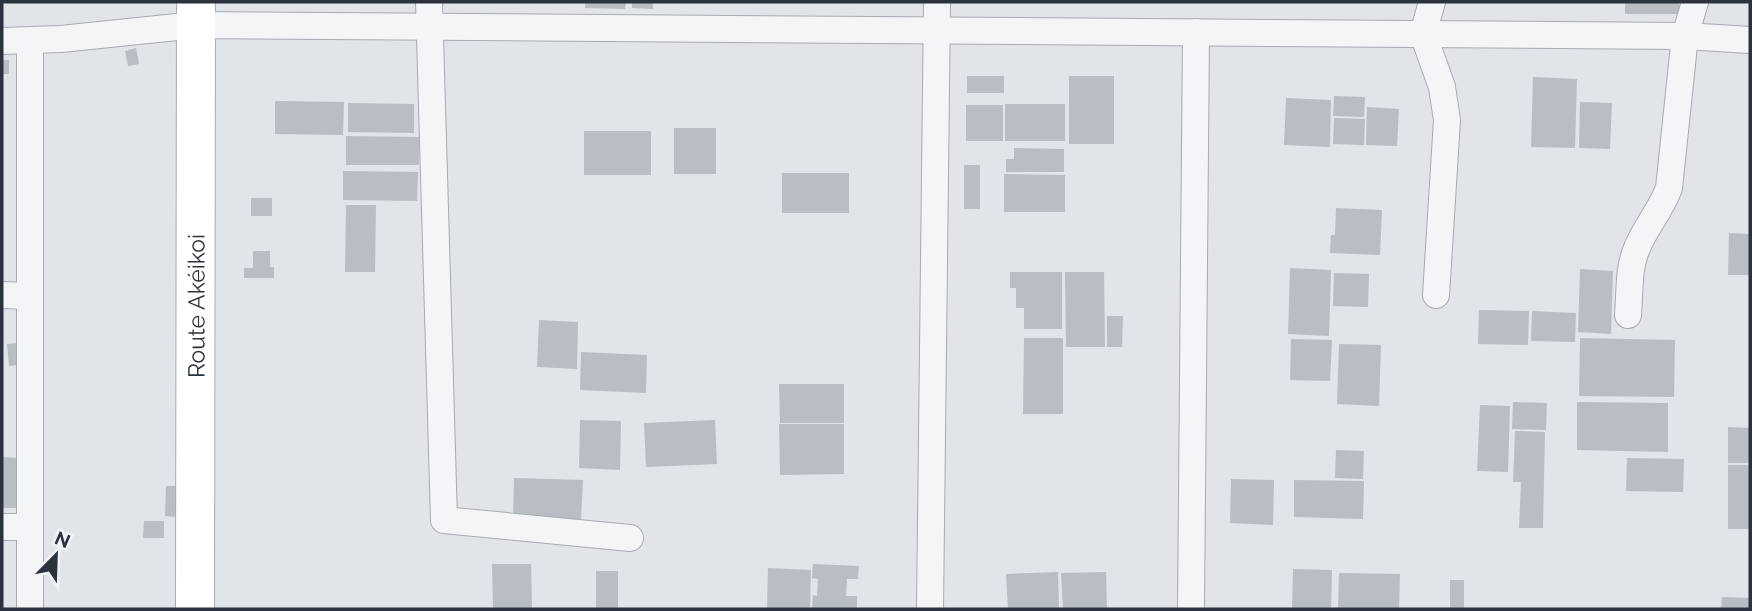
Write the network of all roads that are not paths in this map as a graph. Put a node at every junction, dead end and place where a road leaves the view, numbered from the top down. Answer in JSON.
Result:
{"nodes":[{"id":1,"x":937,"y":2,"type":"edge"},
{"id":2,"x":1432,"y":2,"type":"edge"},
{"id":3,"x":1695,"y":2,"type":"edge"},
{"id":4,"x":196,"y":13,"type":"edge"},
{"id":5,"x":429,"y":14,"type":"edge"},
{"id":6,"x":938,"y":31,"type":"junction"},
{"id":7,"x":1196,"y":32,"type":"junction"},
{"id":8,"x":1423,"y":34,"type":"junction"},
{"id":9,"x":1685,"y":36,"type":"junction"},
{"id":10,"x":1750,"y":40,"type":"edge"},
{"id":11,"x":2,"y":41,"type":"edge"},
{"id":12,"x":30,"y":41,"type":"junction"},
{"id":13,"x":2,"y":295,"type":"edge"},
{"id":14,"x":1436,"y":295,"type":"dead end"},
{"id":15,"x":30,"y":296,"type":"junction"},
{"id":16,"x":1629,"y":315,"type":"dead end"},
{"id":17,"x":2,"y":527,"type":"edge"},
{"id":18,"x":30,"y":527,"type":"junction"},
{"id":19,"x":630,"y":538,"type":"dead end"},
{"id":20,"x":30,"y":609,"type":"edge"},
{"id":21,"x":195,"y":609,"type":"edge"},
{"id":22,"x":930,"y":609,"type":"edge"},
{"id":23,"x":1192,"y":609,"type":"edge"}],
"edges":[{"from":1,"to":6,"type":"street"},
{"from":2,"to":8,"type":"street"},
{"from":3,"to":9,"type":"street"},
{"from":4,"to":5,"type":"street"},
{"from":4,"to":12,"type":"street"},
{"from":4,"to":21,"type":"street","name":"Route Akéikoi"},
{"from":5,"to":6,"type":"street"},
{"from":5,"to":19,"type":"street"},
{"from":6,"to":7,"type":"street"},
{"from":6,"to":22,"type":"street"},
{"from":7,"to":8,"type":"street"},
{"from":7,"to":23,"type":"street"},
{"from":8,"to":9,"type":"street"},
{"from":8,"to":14,"type":"street"},
{"from":9,"to":10,"type":"street"},
{"from":9,"to":16,"type":"street"},
{"from":11,"to":12,"type":"street"},
{"from":12,"to":15,"type":"street"},
{"from":13,"to":15,"type":"street"},
{"from":15,"to":18,"type":"street"},
{"from":17,"to":18,"type":"street"},
{"from":18,"to":20,"type":"street"}]}
